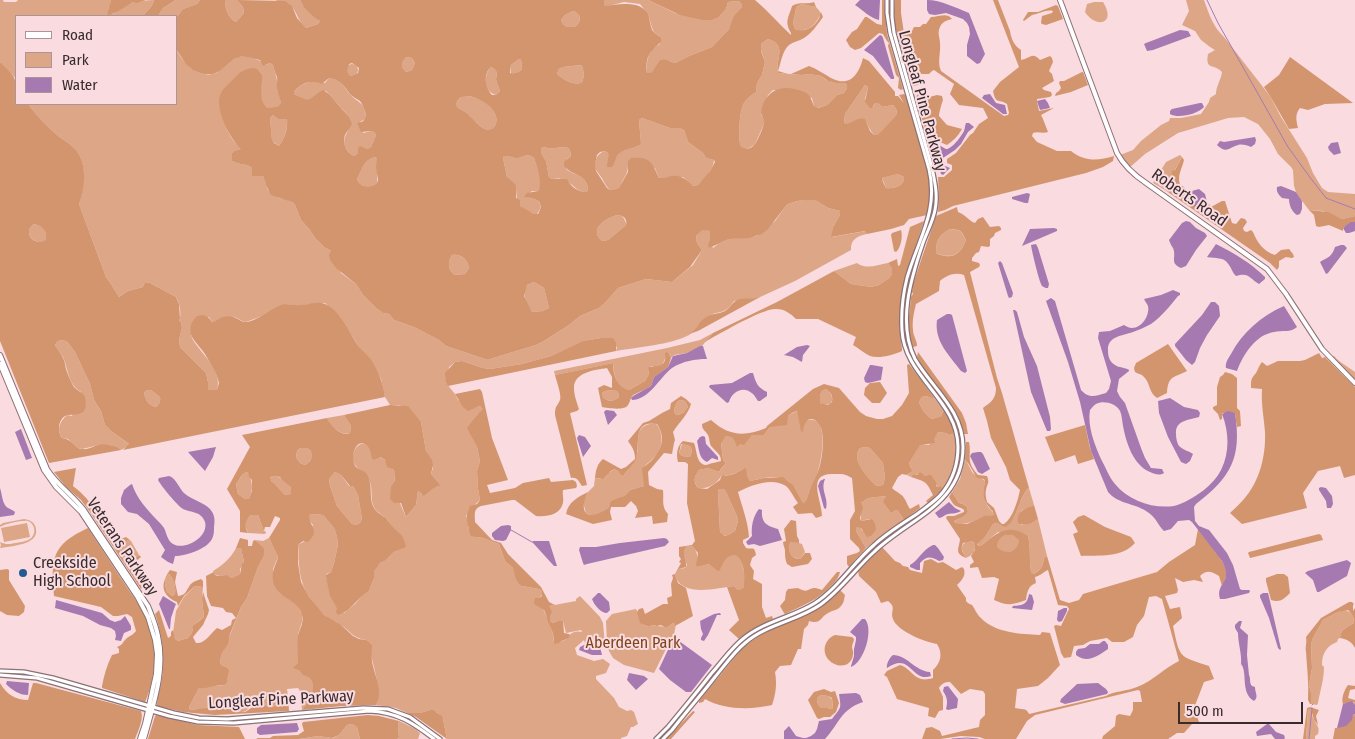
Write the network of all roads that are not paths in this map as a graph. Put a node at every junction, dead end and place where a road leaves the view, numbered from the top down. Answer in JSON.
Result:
{"nodes":[{"id":1,"x":887,"y":0,"type":"edge"},
{"id":2,"x":892,"y":0,"type":"edge"},
{"id":3,"x":1060,"y":0,"type":"edge"},
{"id":4,"x":930,"y":169,"type":"junction"},
{"id":5,"x":0,"y":355,"type":"edge"},
{"id":6,"x":0,"y":364,"type":"edge"},
{"id":7,"x":1355,"y":383,"type":"edge"},
{"id":8,"x":0,"y":671,"type":"edge"},
{"id":9,"x":0,"y":675,"type":"edge"},
{"id":10,"x":150,"y":708,"type":"junction"},
{"id":11,"x":140,"y":739,"type":"edge"},
{"id":12,"x":144,"y":739,"type":"edge"},
{"id":13,"x":434,"y":739,"type":"edge"},
{"id":14,"x":440,"y":739,"type":"edge"},
{"id":15,"x":656,"y":739,"type":"edge"},
{"id":16,"x":663,"y":739,"type":"edge"}],
"edges":[{"from":1,"to":4,"type":"main road","name":"Longleaf Pine Parkway"},
{"from":2,"to":4,"type":"main road","name":"Longleaf Pine Parkway"},
{"from":3,"to":7,"type":"main road","name":"Roberts Road"},
{"from":4,"to":15,"type":"main road","name":"Longleaf Pine Parkway"},
{"from":4,"to":16,"type":"main road","name":"Longleaf Pine Parkway"},
{"from":5,"to":10,"type":"main road","name":"Veterans Parkway"},
{"from":6,"to":10,"type":"main road","name":"Veterans Parkway"},
{"from":8,"to":10,"type":"main road","name":"Longleaf Pine Parkway"},
{"from":9,"to":10,"type":"main road","name":"Longleaf Pine Parkway"},
{"from":10,"to":11,"type":"main road","name":"Veterans Parkway"},
{"from":10,"to":12,"type":"main road","name":"Veterans Parkway"},
{"from":10,"to":13,"type":"main road","name":"Longleaf Pine Parkway"},
{"from":10,"to":14,"type":"main road","name":"Longleaf Pine Parkway"}]}
